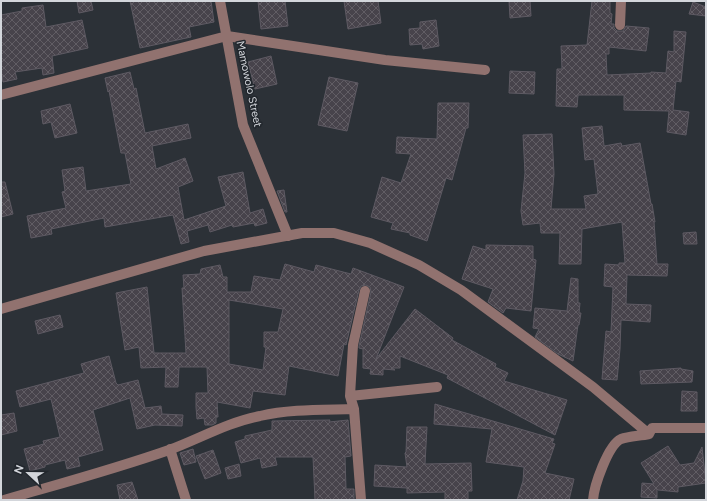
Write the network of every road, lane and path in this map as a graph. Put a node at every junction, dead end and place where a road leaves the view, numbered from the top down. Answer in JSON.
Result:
{"nodes":[{"id":1,"x":220,"y":1,"type":"edge"},
{"id":2,"x":621,"y":1,"type":"edge"},
{"id":3,"x":620,"y":25,"type":"dead end"},
{"id":4,"x":227,"y":36,"type":"junction"},
{"id":5,"x":485,"y":70,"type":"dead end"},
{"id":6,"x":1,"y":95,"type":"edge"},
{"id":7,"x":288,"y":236,"type":"junction"},
{"id":8,"x":365,"y":291,"type":"dead end"},
{"id":9,"x":1,"y":309,"type":"edge"},
{"id":10,"x":437,"y":388,"type":"dead end"},
{"id":11,"x":350,"y":396,"type":"junction"},
{"id":12,"x":354,"y":409,"type":"junction"},
{"id":13,"x":706,"y":428,"type":"edge"},
{"id":14,"x":649,"y":434,"type":"junction"},
{"id":15,"x":170,"y":449,"type":"junction"},
{"id":16,"x":4,"y":500,"type":"edge"},
{"id":17,"x":186,"y":500,"type":"edge"},
{"id":18,"x":361,"y":500,"type":"edge"},
{"id":19,"x":593,"y":500,"type":"edge"}],
"edges":[{"from":1,"to":4,"type":"street","name":"Mamowolo Street"},
{"from":2,"to":3,"type":"street"},
{"from":4,"to":5,"type":"street"},
{"from":4,"to":6,"type":"street"},
{"from":4,"to":7,"type":"street","name":"Mamowolo Street"},
{"from":7,"to":9,"type":"street"},
{"from":7,"to":14,"type":"street"},
{"from":8,"to":11,"type":"street"},
{"from":10,"to":11,"type":"street"},
{"from":11,"to":12,"type":"street"},
{"from":12,"to":15,"type":"street"},
{"from":12,"to":18,"type":"street"},
{"from":13,"to":14,"type":"street"},
{"from":14,"to":19,"type":"street"},
{"from":15,"to":16,"type":"street"},
{"from":15,"to":17,"type":"street"}]}
